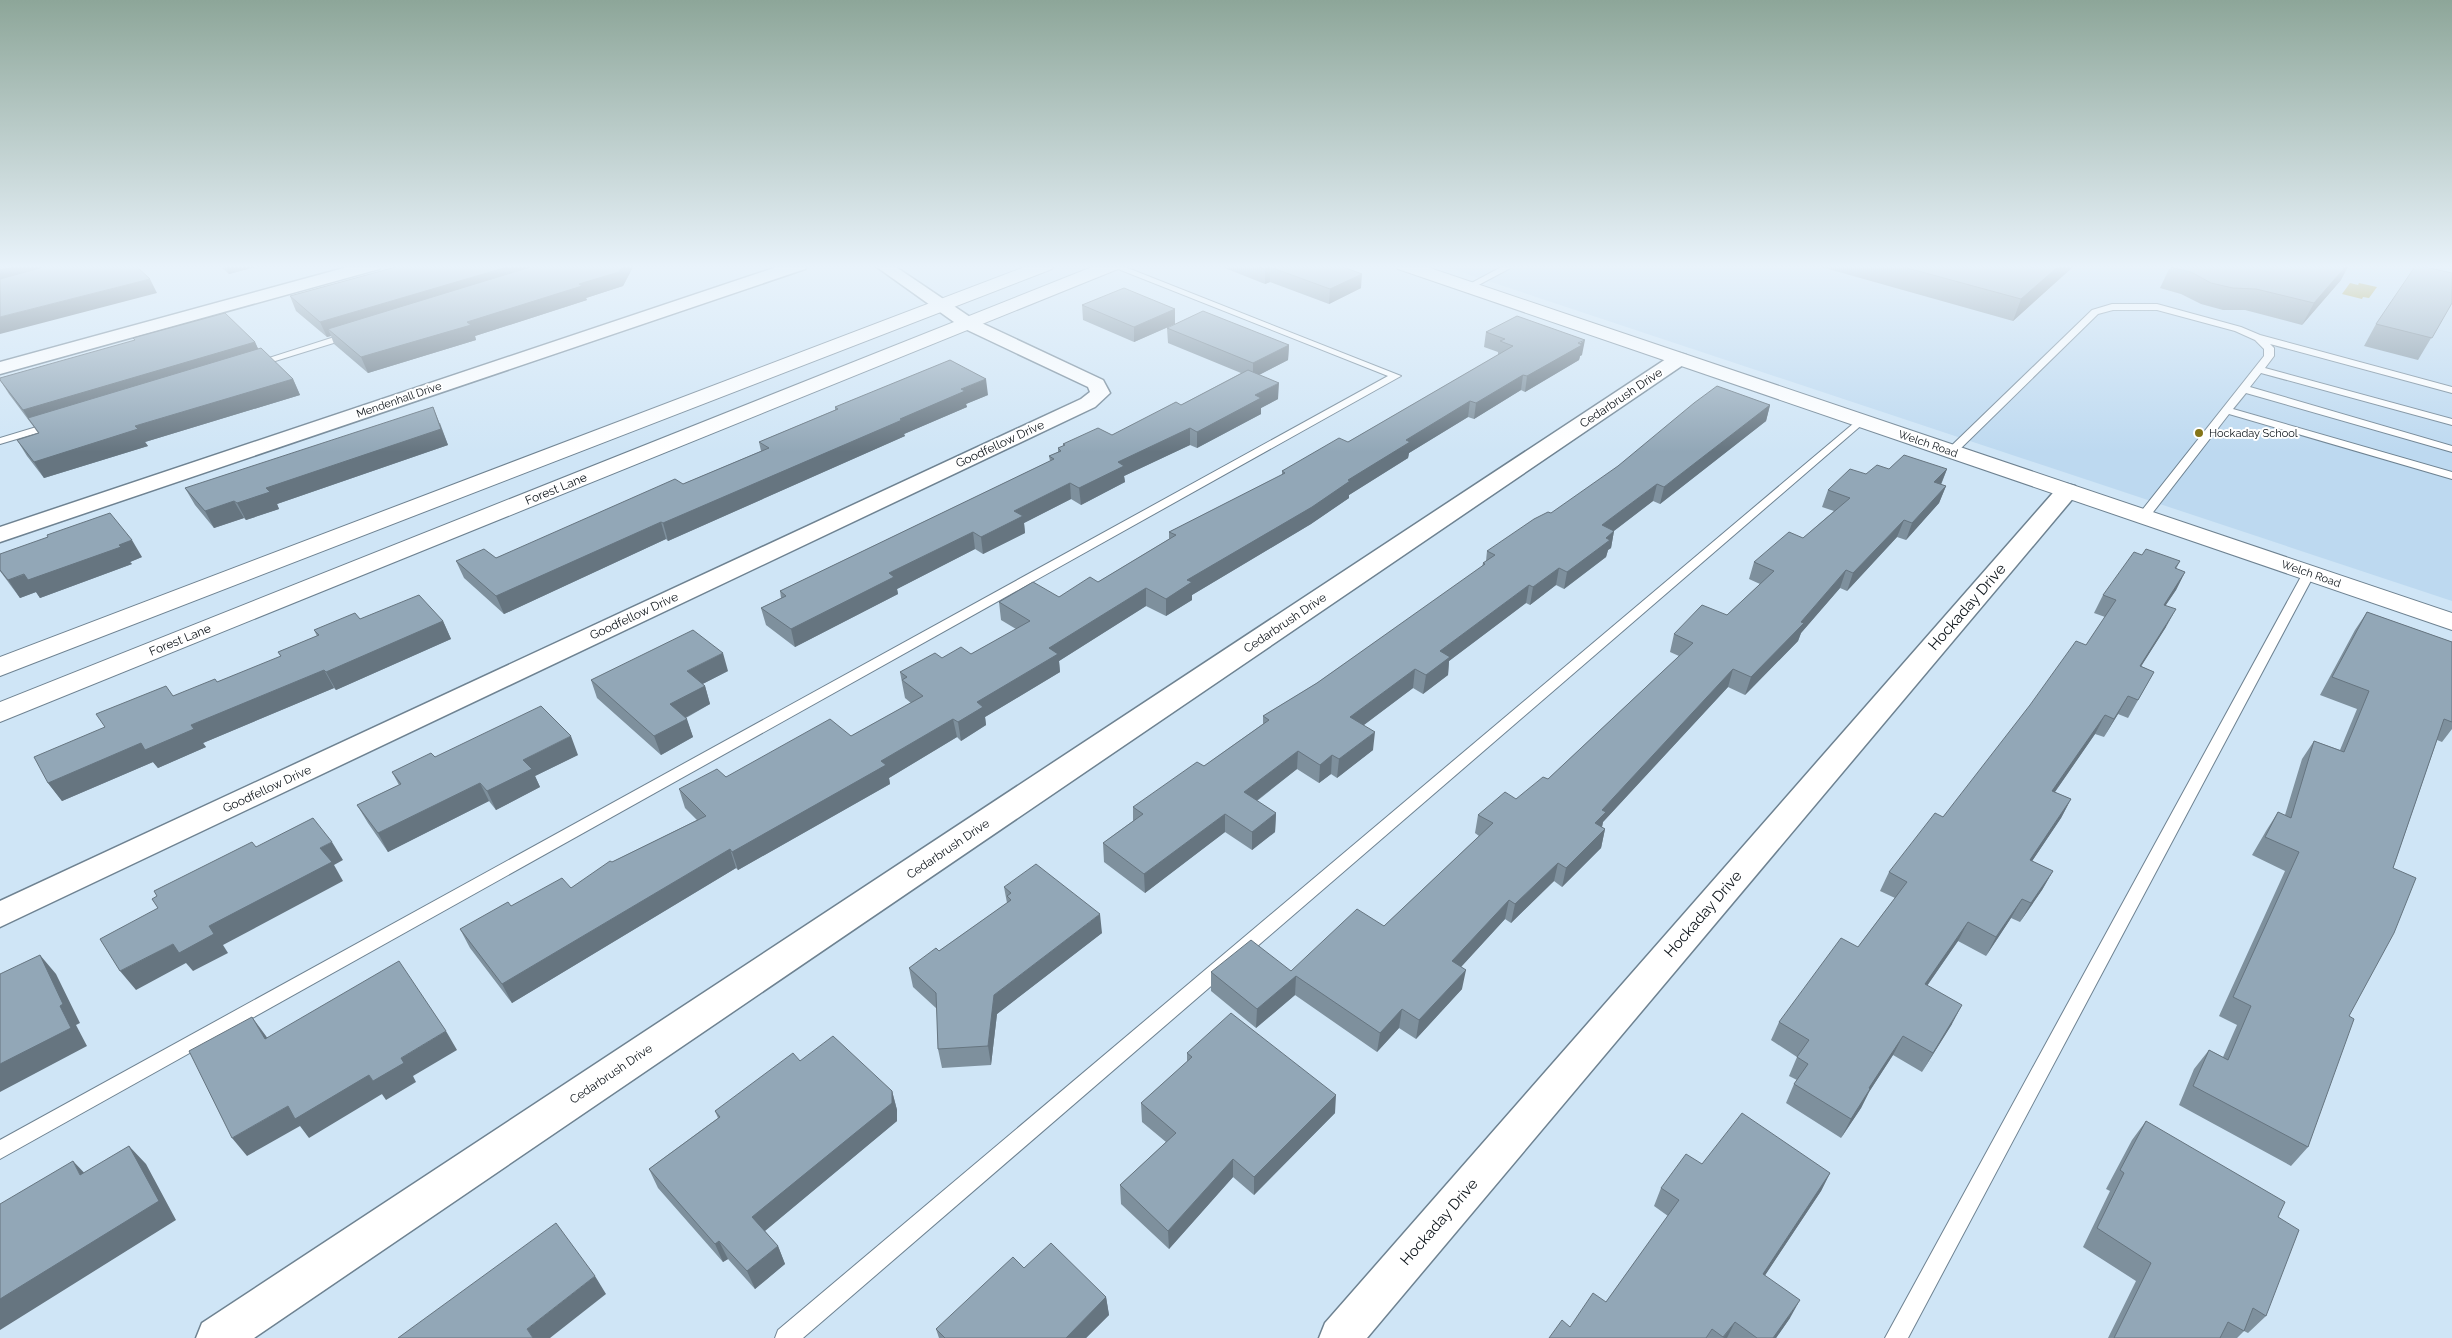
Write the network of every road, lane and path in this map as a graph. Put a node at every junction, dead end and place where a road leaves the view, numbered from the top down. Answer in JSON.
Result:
{"nodes":[{"id":1,"x":147,"y":327,"type":"edge"},
{"id":2,"x":613,"y":327,"type":"edge"},
{"id":3,"x":882,"y":327,"type":"edge"},
{"id":4,"x":956,"y":327,"type":"edge"},
{"id":5,"x":976,"y":327,"type":"edge"},
{"id":6,"x":1272,"y":327,"type":"edge"},
{"id":7,"x":1587,"y":327,"type":"edge"},
{"id":8,"x":2079,"y":327,"type":"edge"},
{"id":9,"x":2236,"y":327,"type":"edge"},
{"id":10,"x":363,"y":331,"type":"edge"},
{"id":11,"x":2258,"y":338,"type":"junction"},
{"id":12,"x":1679,"y":359,"type":"junction"},
{"id":13,"x":248,"y":366,"type":"edge"},
{"id":14,"x":0,"y":368,"type":"edge"},
{"id":15,"x":2259,"y":369,"type":"junction"},
{"id":16,"x":2244,"y":389,"type":"junction"},
{"id":17,"x":2452,"y":390,"type":"edge"},
{"id":18,"x":2226,"y":410,"type":"junction"},
{"id":19,"x":67,"y":421,"type":"edge"},
{"id":20,"x":1860,"y":421,"type":"junction"},
{"id":21,"x":2452,"y":422,"type":"edge"},
{"id":22,"x":0,"y":441,"type":"edge"},
{"id":23,"x":2452,"y":449,"type":"edge"},
{"id":24,"x":1951,"y":452,"type":"junction"},
{"id":25,"x":2452,"y":476,"type":"edge"},
{"id":26,"x":2066,"y":491,"type":"junction"},
{"id":27,"x":2143,"y":517,"type":"junction"},
{"id":28,"x":0,"y":535,"type":"edge"},
{"id":29,"x":2309,"y":573,"type":"junction"},
{"id":30,"x":2452,"y":622,"type":"edge"},
{"id":31,"x":0,"y":667,"type":"edge"},
{"id":32,"x":0,"y":713,"type":"edge"},
{"id":33,"x":0,"y":915,"type":"edge"},
{"id":34,"x":0,"y":1150,"type":"edge"},
{"id":35,"x":217,"y":1338,"type":"edge"},
{"id":36,"x":786,"y":1338,"type":"edge"},
{"id":37,"x":1340,"y":1338,"type":"edge"},
{"id":38,"x":1896,"y":1338,"type":"edge"}],
"edges":[{"from":1,"to":14,"type":"street"},
{"from":2,"to":28,"type":"street","name":"Mendenhall Drive"},
{"from":3,"to":31,"type":"main road"},
{"from":4,"to":32,"type":"main road","name":"Forest Lane"},
{"from":5,"to":33,"type":"street","name":"Goodfellow Drive"},
{"from":6,"to":34,"type":"lane"},
{"from":7,"to":12,"type":"main road","name":"Welch Road"},
{"from":8,"to":24,"type":"lane"},
{"from":9,"to":11,"type":"lane"},
{"from":10,"to":13,"type":"lane"},
{"from":11,"to":15,"type":"lane"},
{"from":11,"to":17,"type":"lane"},
{"from":12,"to":20,"type":"main road","name":"Welch Road"},
{"from":12,"to":35,"type":"street","name":"Cedarbrush Drive"},
{"from":15,"to":16,"type":"lane"},
{"from":15,"to":21,"type":"lane"},
{"from":16,"to":18,"type":"lane"},
{"from":16,"to":23,"type":"lane"},
{"from":18,"to":25,"type":"lane"},
{"from":18,"to":27,"type":"lane"},
{"from":19,"to":22,"type":"lane"},
{"from":20,"to":24,"type":"main road","name":"Welch Road"},
{"from":20,"to":36,"type":"lane"},
{"from":24,"to":26,"type":"main road","name":"Welch Road"},
{"from":26,"to":27,"type":"main road","name":"Welch Road"},
{"from":26,"to":37,"type":"street","name":"Hockaday Drive"},
{"from":27,"to":29,"type":"main road","name":"Welch Road"},
{"from":29,"to":30,"type":"main road","name":"Welch Road"},
{"from":29,"to":38,"type":"lane"}]}
